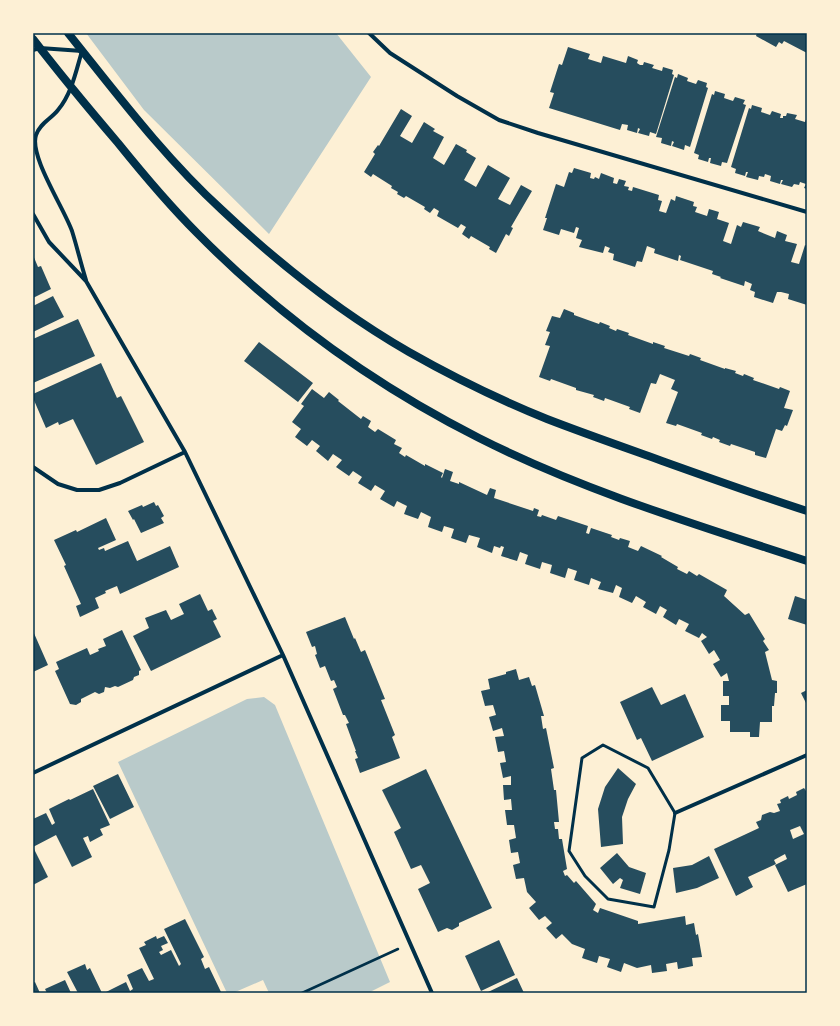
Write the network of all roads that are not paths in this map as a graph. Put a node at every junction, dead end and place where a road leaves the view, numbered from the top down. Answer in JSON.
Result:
{"nodes":[{"id":1,"x":68,"y":33,"type":"edge"},
{"id":2,"x":369,"y":33,"type":"edge"},
{"id":3,"x":33,"y":39,"type":"edge"},
{"id":4,"x":37,"y":49,"type":"edge"},
{"id":5,"x":82,"y":51,"type":"junction"},
{"id":6,"x":72,"y":88,"type":"junction"},
{"id":7,"x":807,"y":212,"type":"edge"},
{"id":8,"x":33,"y":214,"type":"edge"},
{"id":9,"x":86,"y":281,"type":"junction"},
{"id":10,"x":185,"y":452,"type":"junction"},
{"id":11,"x":33,"y":467,"type":"edge"},
{"id":12,"x":807,"y":511,"type":"edge"},
{"id":13,"x":807,"y":562,"type":"edge"},
{"id":14,"x":283,"y":655,"type":"junction"},
{"id":15,"x":807,"y":755,"type":"edge"},
{"id":16,"x":33,"y":773,"type":"edge"},
{"id":17,"x":675,"y":813,"type":"junction"},
{"id":18,"x":432,"y":993,"type":"edge"}],
"edges":[{"from":1,"to":5,"type":"main road"},
{"from":2,"to":7,"type":"street"},
{"from":3,"to":4,"type":"main road"},
{"from":4,"to":5,"type":"street"},
{"from":4,"to":6,"type":"main road"},
{"from":5,"to":6,"type":"street"},
{"from":5,"to":12,"type":"main road"},
{"from":6,"to":9,"type":"street"},
{"from":6,"to":13,"type":"main road"},
{"from":8,"to":9,"type":"street"},
{"from":9,"to":10,"type":"street"},
{"from":10,"to":11,"type":"street"},
{"from":10,"to":14,"type":"street"},
{"from":14,"to":16,"type":"street"},
{"from":14,"to":18,"type":"street"},
{"from":15,"to":17,"type":"street"},
{"from":17,"to":17,"type":"lane"}]}
